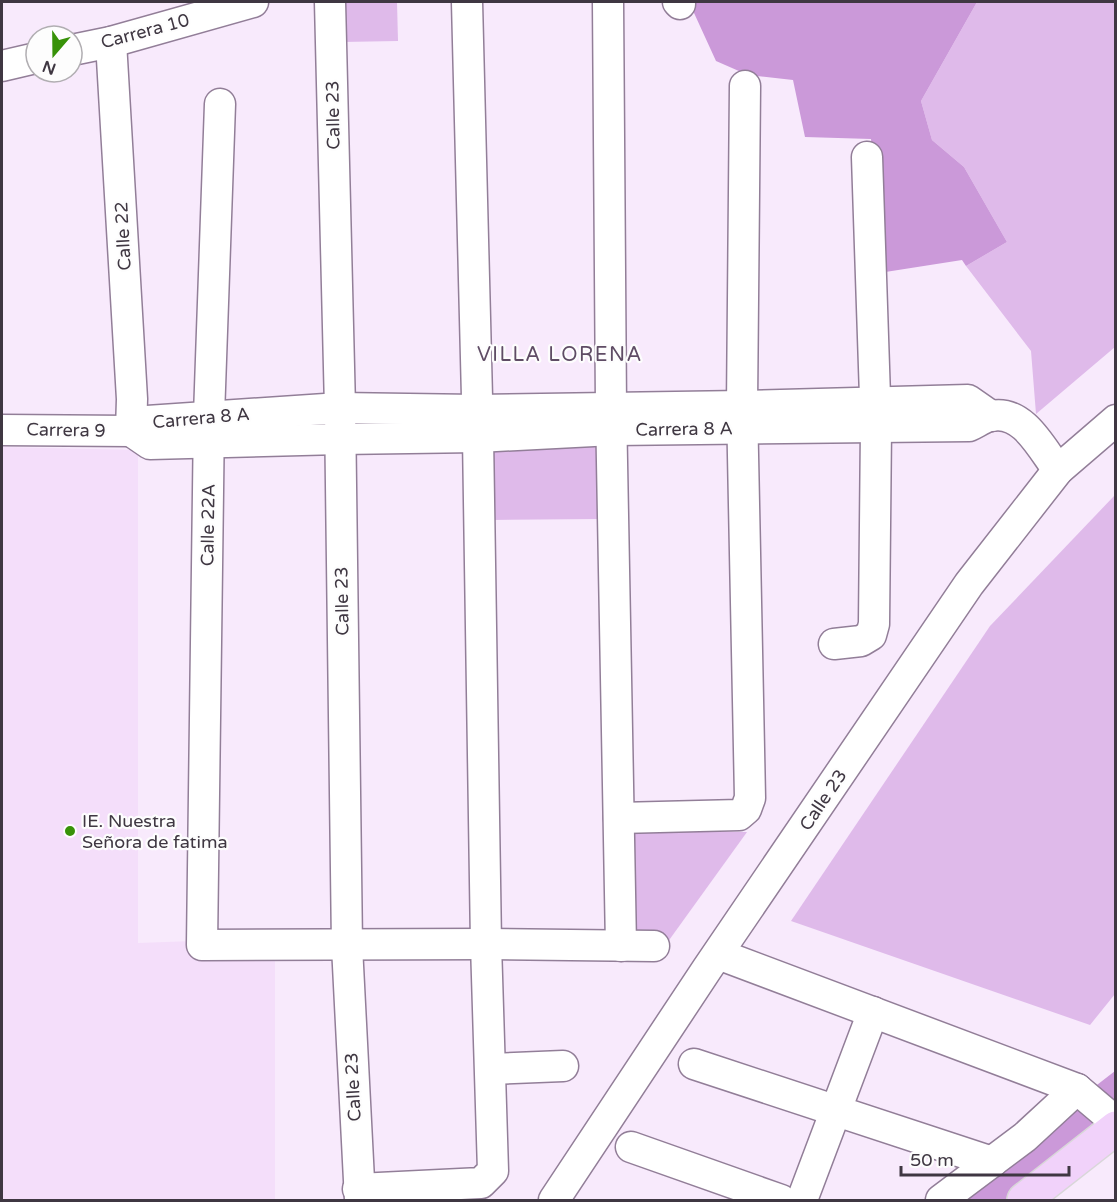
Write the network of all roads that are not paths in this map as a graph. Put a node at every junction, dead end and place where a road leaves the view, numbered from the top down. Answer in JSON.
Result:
{"nodes":[{"id":1,"x":330,"y":2,"type":"edge"},
{"id":2,"x":467,"y":2,"type":"edge"},
{"id":3,"x":608,"y":2,"type":"edge"},
{"id":4,"x":242,"y":3,"type":"edge"},
{"id":5,"x":111,"y":42,"type":"junction"},
{"id":6,"x":84,"y":48,"type":"edge"},
{"id":7,"x":24,"y":61,"type":"edge"},
{"id":8,"x":2,"y":66,"type":"edge"},
{"id":9,"x":745,"y":86,"type":"dead end"},
{"id":10,"x":220,"y":104,"type":"dead end"},
{"id":11,"x":867,"y":157,"type":"dead end"},
{"id":12,"x":340,"y":408,"type":"junction"},
{"id":13,"x":875,"y":415,"type":"junction"},
{"id":14,"x":742,"y":417,"type":"junction"},
{"id":15,"x":612,"y":419,"type":"junction"},
{"id":16,"x":1116,"y":420,"type":"edge"},
{"id":17,"x":477,"y":424,"type":"junction"},
{"id":18,"x":209,"y":429,"type":"junction"},
{"id":19,"x":2,"y":430,"type":"edge"},
{"id":20,"x":131,"y":431,"type":"junction"},
{"id":21,"x":340,"y":439,"type":"junction"},
{"id":22,"x":1058,"y":470,"type":"junction"},
{"id":23,"x":834,"y":644,"type":"dead end"},
{"id":24,"x":619,"y":818,"type":"junction"},
{"id":25,"x":486,"y":944,"type":"junction"},
{"id":26,"x":347,"y":945,"type":"junction"},
{"id":27,"x":621,"y":946,"type":"junction"},
{"id":28,"x":654,"y":946,"type":"dead end"},
{"id":29,"x":718,"y":954,"type":"junction"},
{"id":30,"x":873,"y":1012,"type":"junction"},
{"id":31,"x":694,"y":1064,"type":"dead end"},
{"id":32,"x":563,"y":1066,"type":"dead end"},
{"id":33,"x":491,"y":1069,"type":"junction"},
{"id":34,"x":1077,"y":1089,"type":"junction"},
{"id":35,"x":835,"y":1111,"type":"junction"},
{"id":36,"x":1116,"y":1122,"type":"edge"},
{"id":37,"x":1116,"y":1128,"type":"edge"},
{"id":38,"x":631,"y":1147,"type":"dead end"},
{"id":39,"x":992,"y":1162,"type":"junction"},
{"id":40,"x":359,"y":1195,"type":"edge"},
{"id":41,"x":554,"y":1200,"type":"edge"},
{"id":42,"x":781,"y":1200,"type":"edge"},
{"id":43,"x":802,"y":1200,"type":"edge"},
{"id":44,"x":941,"y":1200,"type":"edge"},
{"id":45,"x":1024,"y":1200,"type":"edge"}],
"edges":[{"from":1,"to":12,"type":"street","name":"Calle 23"},
{"from":2,"to":17,"type":"street"},
{"from":3,"to":15,"type":"street"},
{"from":4,"to":5,"type":"street","name":"Carrera 10"},
{"from":5,"to":6,"type":"street","name":"Carrera 10"},
{"from":5,"to":20,"type":"street","name":"Calle 22"},
{"from":7,"to":8,"type":"street"},
{"from":9,"to":14,"type":"street"},
{"from":10,"to":18,"type":"street","name":"Calle 22A"},
{"from":11,"to":13,"type":"street"},
{"from":12,"to":17,"type":"street","name":"Carrera 8 A"},
{"from":12,"to":18,"type":"street","name":"Carrera 8 A"},
{"from":12,"to":21,"type":"street","name":"Calle 23"},
{"from":13,"to":14,"type":"street","name":"Carrera 8 A"},
{"from":13,"to":22,"type":"street","name":"Carrera 8 A"},
{"from":13,"to":23,"type":"street"},
{"from":14,"to":15,"type":"street","name":"Carrera 8 A"},
{"from":14,"to":24,"type":"street"},
{"from":15,"to":17,"type":"street","name":"Carrera 8 A"},
{"from":15,"to":24,"type":"street"},
{"from":16,"to":22,"type":"street","name":"Calle 23"},
{"from":17,"to":21,"type":"street","name":"Carrera 8 A"},
{"from":17,"to":25,"type":"street"},
{"from":18,"to":20,"type":"street","name":"Carrera 8 A"},
{"from":18,"to":21,"type":"street","name":"Carrera 8 A"},
{"from":18,"to":26,"type":"street","name":"Calle 22A"},
{"from":19,"to":20,"type":"street","name":"Carrera 9"},
{"from":21,"to":26,"type":"street","name":"Calle 23"},
{"from":22,"to":29,"type":"street","name":"Calle 23"},
{"from":24,"to":27,"type":"street"},
{"from":25,"to":26,"type":"street"},
{"from":25,"to":27,"type":"street"},
{"from":25,"to":33,"type":"street"},
{"from":26,"to":40,"type":"street","name":"Calle 23"},
{"from":27,"to":28,"type":"street"},
{"from":29,"to":30,"type":"street"},
{"from":29,"to":41,"type":"street","name":"Calle 23"},
{"from":30,"to":34,"type":"street"},
{"from":30,"to":35,"type":"street"},
{"from":31,"to":35,"type":"street"},
{"from":32,"to":33,"type":"street"},
{"from":33,"to":40,"type":"street"},
{"from":34,"to":36,"type":"street"},
{"from":34,"to":39,"type":"street"},
{"from":35,"to":39,"type":"street"},
{"from":35,"to":43,"type":"street"},
{"from":37,"to":45,"type":"main road"},
{"from":38,"to":42,"type":"street"},
{"from":39,"to":44,"type":"street"}]}
